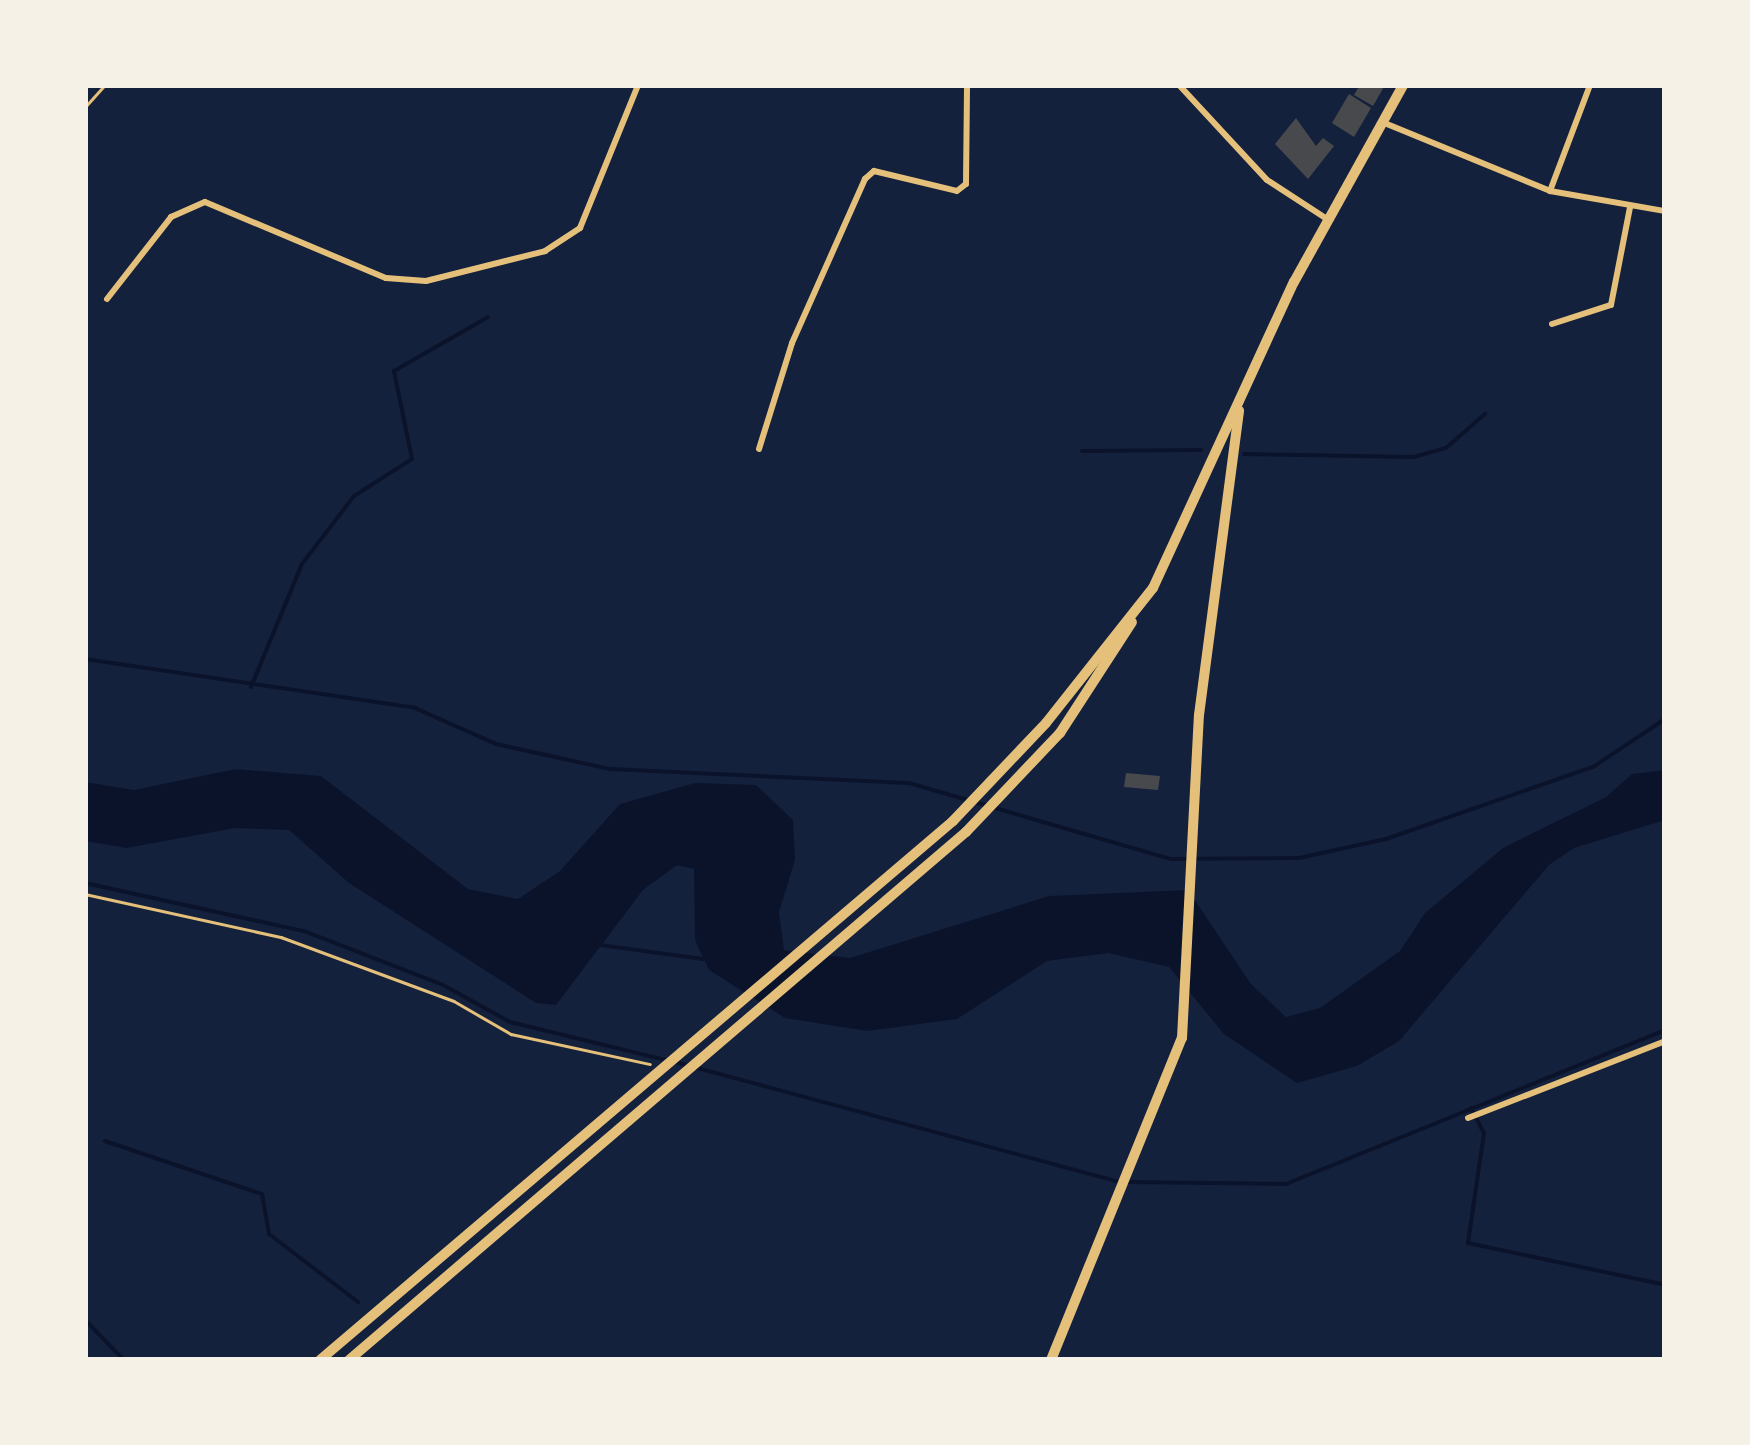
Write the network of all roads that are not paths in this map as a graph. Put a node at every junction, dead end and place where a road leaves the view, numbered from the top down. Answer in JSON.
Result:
{"nodes":[{"id":1,"x":105,"y":85,"type":"edge"},
{"id":2,"x":638,"y":85,"type":"edge"},
{"id":3,"x":967,"y":85,"type":"edge"},
{"id":4,"x":1179,"y":85,"type":"edge"},
{"id":5,"x":1403,"y":85,"type":"edge"},
{"id":6,"x":1590,"y":85,"type":"edge"},
{"id":7,"x":85,"y":107,"type":"edge"},
{"id":8,"x":1381,"y":122,"type":"junction"},
{"id":9,"x":1550,"y":192,"type":"junction"},
{"id":10,"x":1630,"y":206,"type":"junction"},
{"id":11,"x":1665,"y":211,"type":"edge"},
{"id":12,"x":1327,"y":220,"type":"junction"},
{"id":13,"x":108,"y":299,"type":"dead end"},
{"id":14,"x":1552,"y":324,"type":"dead end"},
{"id":15,"x":1240,"y":400,"type":"junction"},
{"id":16,"x":759,"y":449,"type":"dead end"},
{"id":17,"x":1136,"y":612,"type":"junction"},
{"id":18,"x":1665,"y":1041,"type":"edge"},
{"id":19,"x":1468,"y":1118,"type":"dead end"},
{"id":20,"x":320,"y":1360,"type":"edge"},
{"id":21,"x":349,"y":1360,"type":"edge"},
{"id":22,"x":1051,"y":1360,"type":"edge"}],
"edges":[{"from":1,"to":7,"type":"lane"},
{"from":2,"to":13,"type":"street"},
{"from":3,"to":16,"type":"street"},
{"from":4,"to":12,"type":"street"},
{"from":5,"to":8,"type":"main road"},
{"from":6,"to":9,"type":"street"},
{"from":8,"to":9,"type":"street"},
{"from":8,"to":12,"type":"main road"},
{"from":9,"to":10,"type":"street"},
{"from":10,"to":11,"type":"street"},
{"from":10,"to":14,"type":"street"},
{"from":12,"to":15,"type":"main road"},
{"from":15,"to":17,"type":"main road"},
{"from":15,"to":22,"type":"main road"},
{"from":17,"to":20,"type":"main road"},
{"from":17,"to":21,"type":"main road"},
{"from":18,"to":19,"type":"street"}]}
